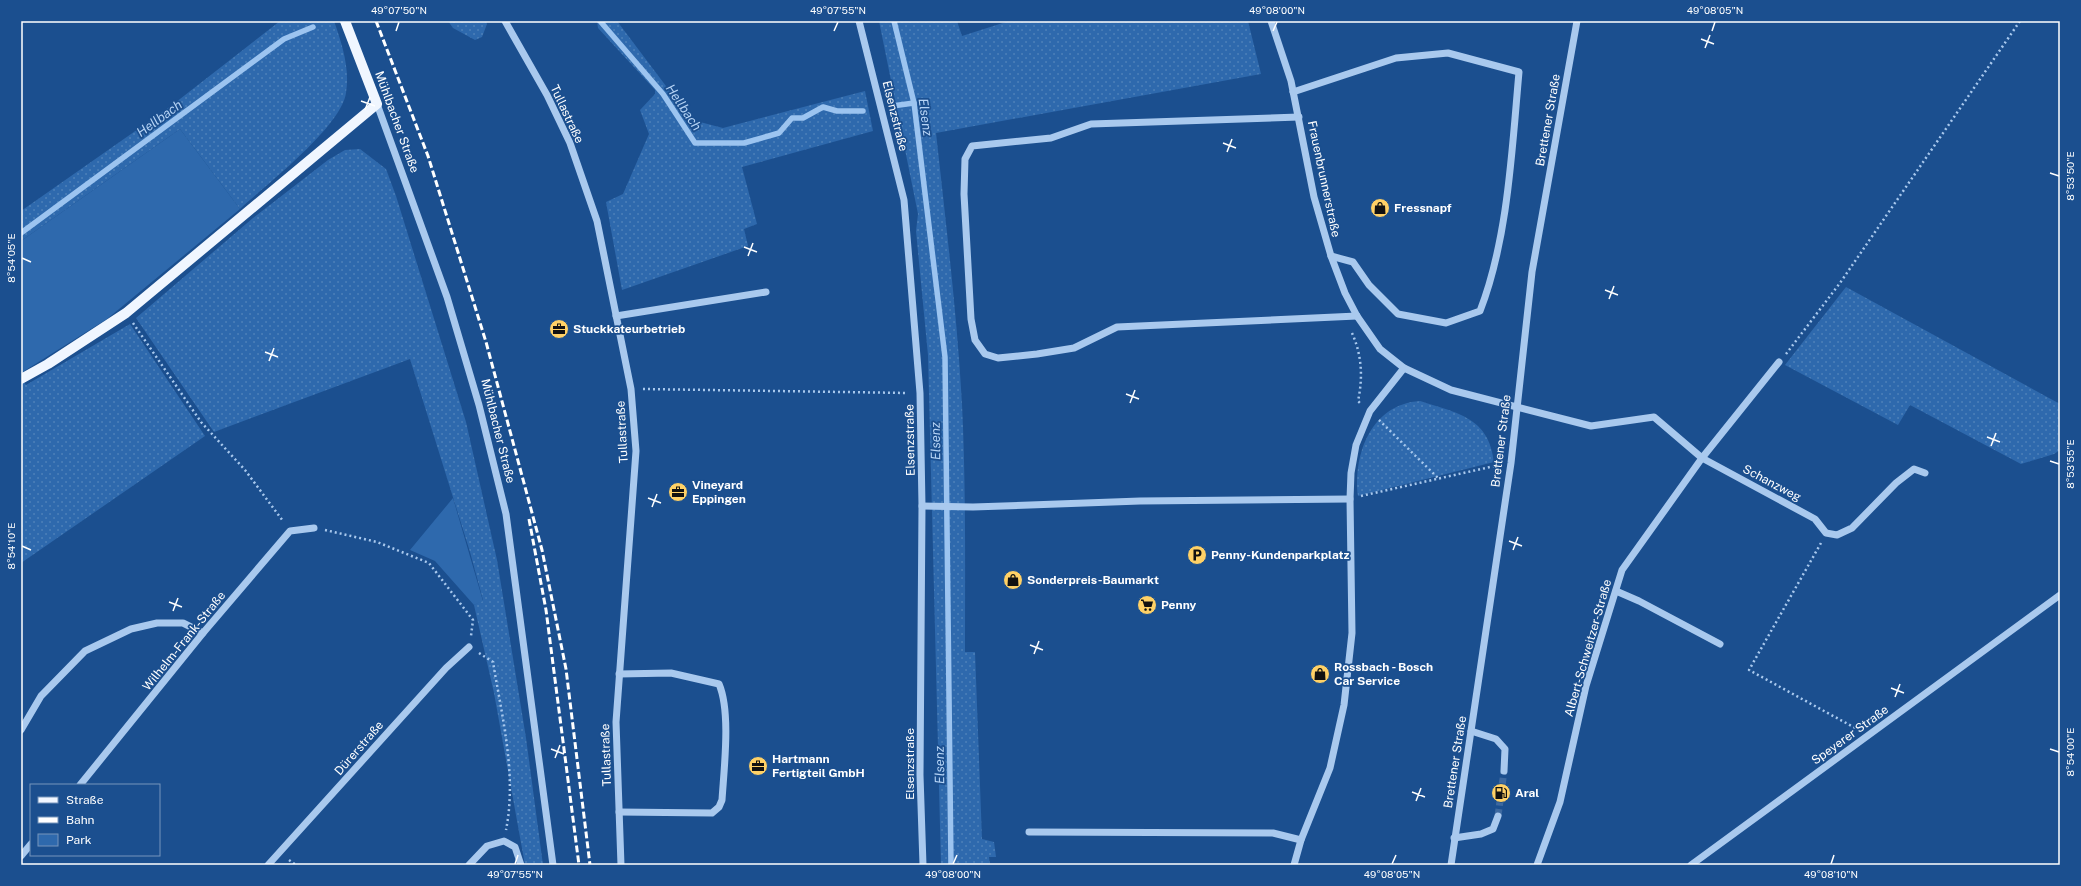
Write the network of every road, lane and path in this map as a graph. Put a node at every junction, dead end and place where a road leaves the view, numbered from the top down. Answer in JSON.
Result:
{"nodes":[{"id":1,"x":345,"y":21,"type":"edge"},
{"id":2,"x":505,"y":21,"type":"edge"},
{"id":3,"x":859,"y":21,"type":"edge"},
{"id":4,"x":1271,"y":21,"type":"edge"},
{"id":5,"x":1577,"y":21,"type":"edge"},
{"id":6,"x":2020,"y":21,"type":"edge"},
{"id":7,"x":1293,"y":92,"type":"junction"},
{"id":8,"x":377,"y":104,"type":"junction"},
{"id":9,"x":1299,"y":117,"type":"junction"},
{"id":10,"x":1330,"y":256,"type":"junction"},
{"id":11,"x":766,"y":292,"type":"dead end"},
{"id":12,"x":126,"y":313,"type":"junction"},
{"id":13,"x":616,"y":316,"type":"junction"},
{"id":14,"x":1357,"y":316,"type":"junction"},
{"id":15,"x":1779,"y":362,"type":"joint"},
{"id":16,"x":1404,"y":368,"type":"junction"},
{"id":17,"x":21,"y":379,"type":"edge"},
{"id":18,"x":630,"y":389,"type":"junction"},
{"id":19,"x":920,"y":393,"type":"junction"},
{"id":20,"x":1517,"y":406,"type":"junction"},
{"id":21,"x":1370,"y":411,"type":"junction"},
{"id":22,"x":1702,"y":458,"type":"junction"},
{"id":23,"x":1511,"y":463,"type":"junction"},
{"id":24,"x":1925,"y":473,"type":"dead end"},
{"id":25,"x":1438,"y":478,"type":"junction"},
{"id":26,"x":1350,"y":499,"type":"junction"},
{"id":27,"x":922,"y":506,"type":"junction"},
{"id":28,"x":314,"y":528,"type":"joint"},
{"id":29,"x":290,"y":532,"type":"junction"},
{"id":30,"x":1826,"y":533,"type":"junction"},
{"id":31,"x":1616,"y":591,"type":"junction"},
{"id":32,"x":2060,"y":595,"type":"edge"},
{"id":33,"x":203,"y":633,"type":"junction"},
{"id":34,"x":1720,"y":644,"type":"dead end"},
{"id":35,"x":469,"y":648,"type":"junction"},
{"id":36,"x":619,"y":674,"type":"junction"},
{"id":37,"x":21,"y":730,"type":"edge"},
{"id":38,"x":1471,"y":731,"type":"junction"},
{"id":39,"x":1868,"y":736,"type":"junction"},
{"id":40,"x":1504,"y":771,"type":"tunnel mouth"},
{"id":41,"x":81,"y":784,"type":"edge"},
{"id":42,"x":619,"y":812,"type":"junction"},
{"id":43,"x":1498,"y":816,"type":"tunnel mouth"},
{"id":44,"x":1029,"y":832,"type":"dead end"},
{"id":45,"x":1454,"y":838,"type":"junction"},
{"id":46,"x":1301,"y":840,"type":"junction"},
{"id":47,"x":504,"y":841,"type":"junction"},
{"id":48,"x":30,"y":845,"type":"edge"},
{"id":49,"x":21,"y":856,"type":"edge"},
{"id":50,"x":268,"y":865,"type":"edge"},
{"id":51,"x":469,"y":865,"type":"edge"},
{"id":52,"x":521,"y":865,"type":"edge"},
{"id":53,"x":552,"y":865,"type":"edge"},
{"id":54,"x":621,"y":865,"type":"edge"},
{"id":55,"x":923,"y":865,"type":"edge"},
{"id":56,"x":1294,"y":865,"type":"edge"},
{"id":57,"x":1451,"y":865,"type":"edge"},
{"id":58,"x":1537,"y":865,"type":"edge"},
{"id":59,"x":1691,"y":865,"type":"edge"}],
"edges":[{"from":1,"to":8,"type":"main road","name":"Mühlbacher Straße"},
{"from":2,"to":13,"type":"street","name":"Tullastraße"},
{"from":3,"to":19,"type":"street","name":"Elsenzstraße"},
{"from":4,"to":7,"type":"street","name":"Frauenbrunnerstraße"},
{"from":5,"to":20,"type":"street","name":"Brettener Straße"},
{"from":6,"to":15,"type":"path"},
{"from":7,"to":9,"type":"street","name":"Frauenbrunnerstraße"},
{"from":7,"to":10,"type":"street"},
{"from":8,"to":12,"type":"main road"},
{"from":8,"to":53,"type":"street","name":"Mühlbacher Straße"},
{"from":9,"to":10,"type":"street","name":"Frauenbrunnerstraße"},
{"from":9,"to":14,"type":"street"},
{"from":10,"to":14,"type":"street","name":"Frauenbrunnerstraße"},
{"from":11,"to":13,"type":"street"},
{"from":12,"to":17,"type":"main road"},
{"from":12,"to":29,"type":"path"},
{"from":13,"to":18,"type":"street","name":"Tullastraße"},
{"from":14,"to":16,"type":"street","name":"Frauenbrunnerstraße"},
{"from":14,"to":21,"type":"path"},
{"from":15,"to":22,"type":"street","name":"Albert-Schweitzer-Straße"},
{"from":16,"to":20,"type":"street","name":"Frauenbrunnerstraße"},
{"from":16,"to":21,"type":"street"},
{"from":18,"to":19,"type":"path"},
{"from":18,"to":36,"type":"street","name":"Tullastraße"},
{"from":19,"to":27,"type":"street","name":"Elsenzstraße"},
{"from":20,"to":22,"type":"street"},
{"from":20,"to":23,"type":"street","name":"Brettener Straße"},
{"from":21,"to":25,"type":"path"},
{"from":21,"to":26,"type":"street"},
{"from":22,"to":30,"type":"street","name":"Schanzweg"},
{"from":22,"to":31,"type":"street","name":"Albert-Schweitzer-Straße"},
{"from":23,"to":25,"type":"path"},
{"from":23,"to":38,"type":"street","name":"Brettener Straße"},
{"from":24,"to":30,"type":"street"},
{"from":25,"to":26,"type":"path"},
{"from":26,"to":27,"type":"street"},
{"from":26,"to":46,"type":"street"},
{"from":27,"to":55,"type":"street","name":"Elsenzstraße"},
{"from":28,"to":29,"type":"street"},
{"from":28,"to":35,"type":"path"},
{"from":29,"to":33,"type":"street","name":"Wilhelm-Frank-Straße"},
{"from":30,"to":39,"type":"path"},
{"from":31,"to":34,"type":"street"},
{"from":31,"to":58,"type":"street","name":"Albert-Schweitzer-Straße"},
{"from":32,"to":39,"type":"street","name":"Speyerer Straße"},
{"from":33,"to":37,"type":"street"},
{"from":33,"to":41,"type":"street","name":"Wilhelm-Frank-Straße"},
{"from":35,"to":47,"type":"path"},
{"from":35,"to":50,"type":"street","name":"Dürerstraße"},
{"from":36,"to":42,"type":"street","name":"Tullastraße"},
{"from":36,"to":42,"type":"street"},
{"from":38,"to":40,"type":"street"},
{"from":38,"to":45,"type":"street","name":"Brettener Straße"},
{"from":39,"to":59,"type":"street","name":"Speyerer Straße"},
{"from":42,"to":54,"type":"street","name":"Tullastraße"},
{"from":43,"to":45,"type":"street"},
{"from":44,"to":46,"type":"street"},
{"from":45,"to":57,"type":"street","name":"Brettener Straße"},
{"from":46,"to":56,"type":"street"},
{"from":47,"to":51,"type":"street"},
{"from":47,"to":52,"type":"street"},
{"from":48,"to":49,"type":"street"}]}
